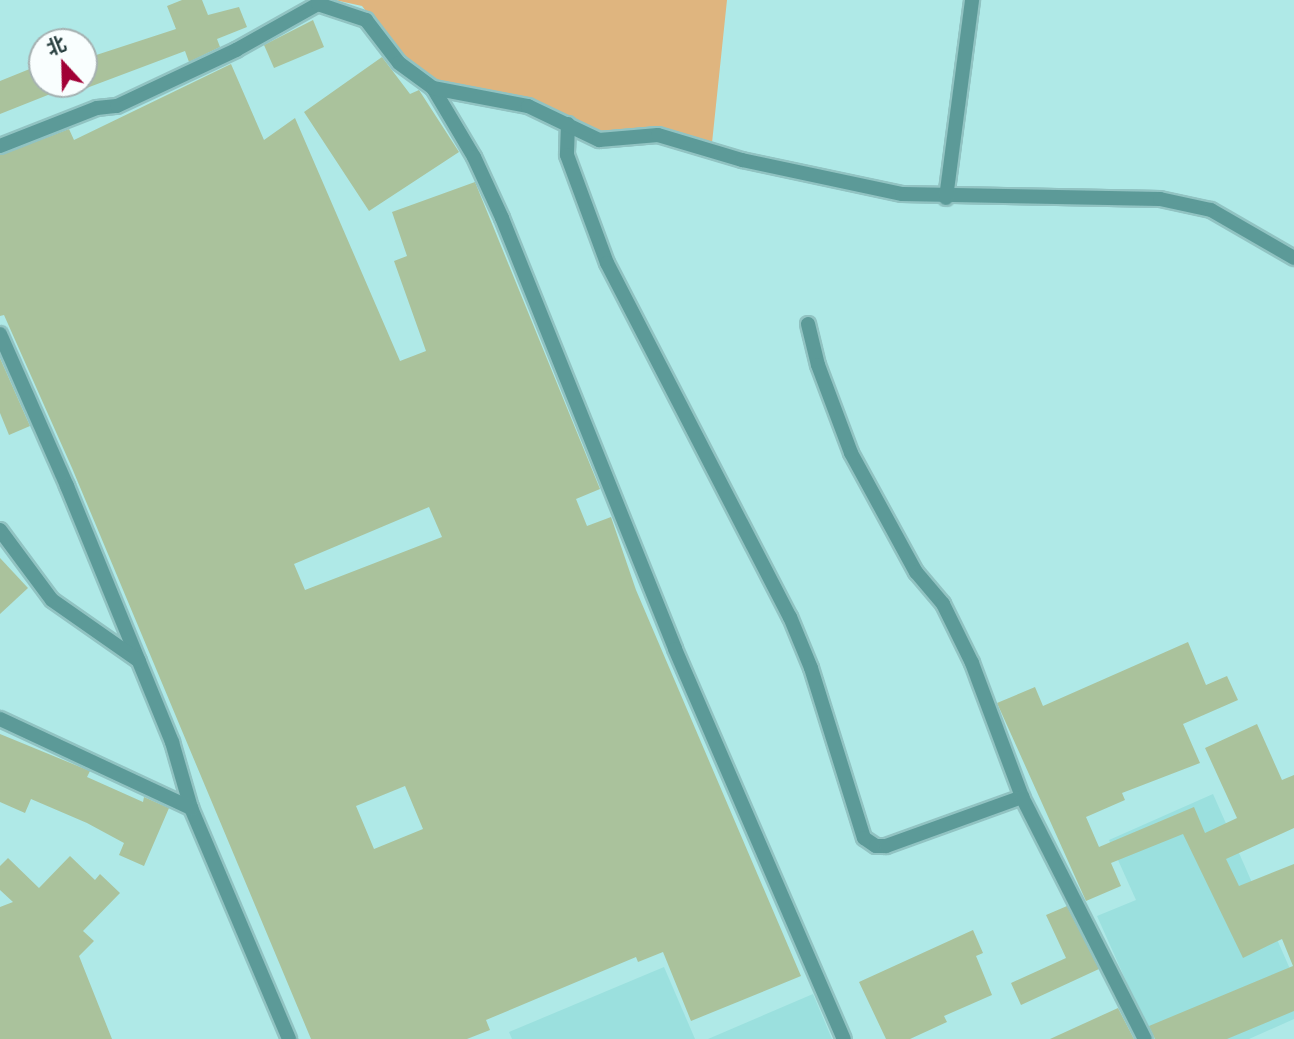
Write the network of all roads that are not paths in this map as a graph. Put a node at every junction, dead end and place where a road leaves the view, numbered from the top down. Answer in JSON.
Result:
{"nodes":[{"id":1,"x":972,"y":0,"type":"edge"},
{"id":2,"x":433,"y":88,"type":"junction"},
{"id":3,"x":568,"y":124,"type":"junction"},
{"id":4,"x":0,"y":146,"type":"edge"},
{"id":5,"x":946,"y":198,"type":"junction"},
{"id":6,"x":1294,"y":258,"type":"edge"},
{"id":7,"x":808,"y":324,"type":"dead end"},
{"id":8,"x":0,"y":334,"type":"edge"},
{"id":9,"x":0,"y":530,"type":"edge"},
{"id":10,"x":139,"y":661,"type":"junction"},
{"id":11,"x":0,"y":719,"type":"edge"},
{"id":12,"x":1022,"y":797,"type":"junction"},
{"id":13,"x":191,"y":808,"type":"junction"},
{"id":14,"x":289,"y":1039,"type":"edge"},
{"id":15,"x":844,"y":1039,"type":"edge"},
{"id":16,"x":1145,"y":1039,"type":"edge"}],
"edges":[{"from":1,"to":5,"type":"street"},
{"from":2,"to":3,"type":"street"},
{"from":2,"to":4,"type":"street"},
{"from":2,"to":15,"type":"street"},
{"from":3,"to":5,"type":"street"},
{"from":3,"to":12,"type":"street"},
{"from":5,"to":6,"type":"street"},
{"from":7,"to":12,"type":"street"},
{"from":8,"to":10,"type":"street"},
{"from":9,"to":10,"type":"street"},
{"from":10,"to":13,"type":"street"},
{"from":11,"to":13,"type":"street"},
{"from":12,"to":16,"type":"street"},
{"from":13,"to":14,"type":"street"}]}
